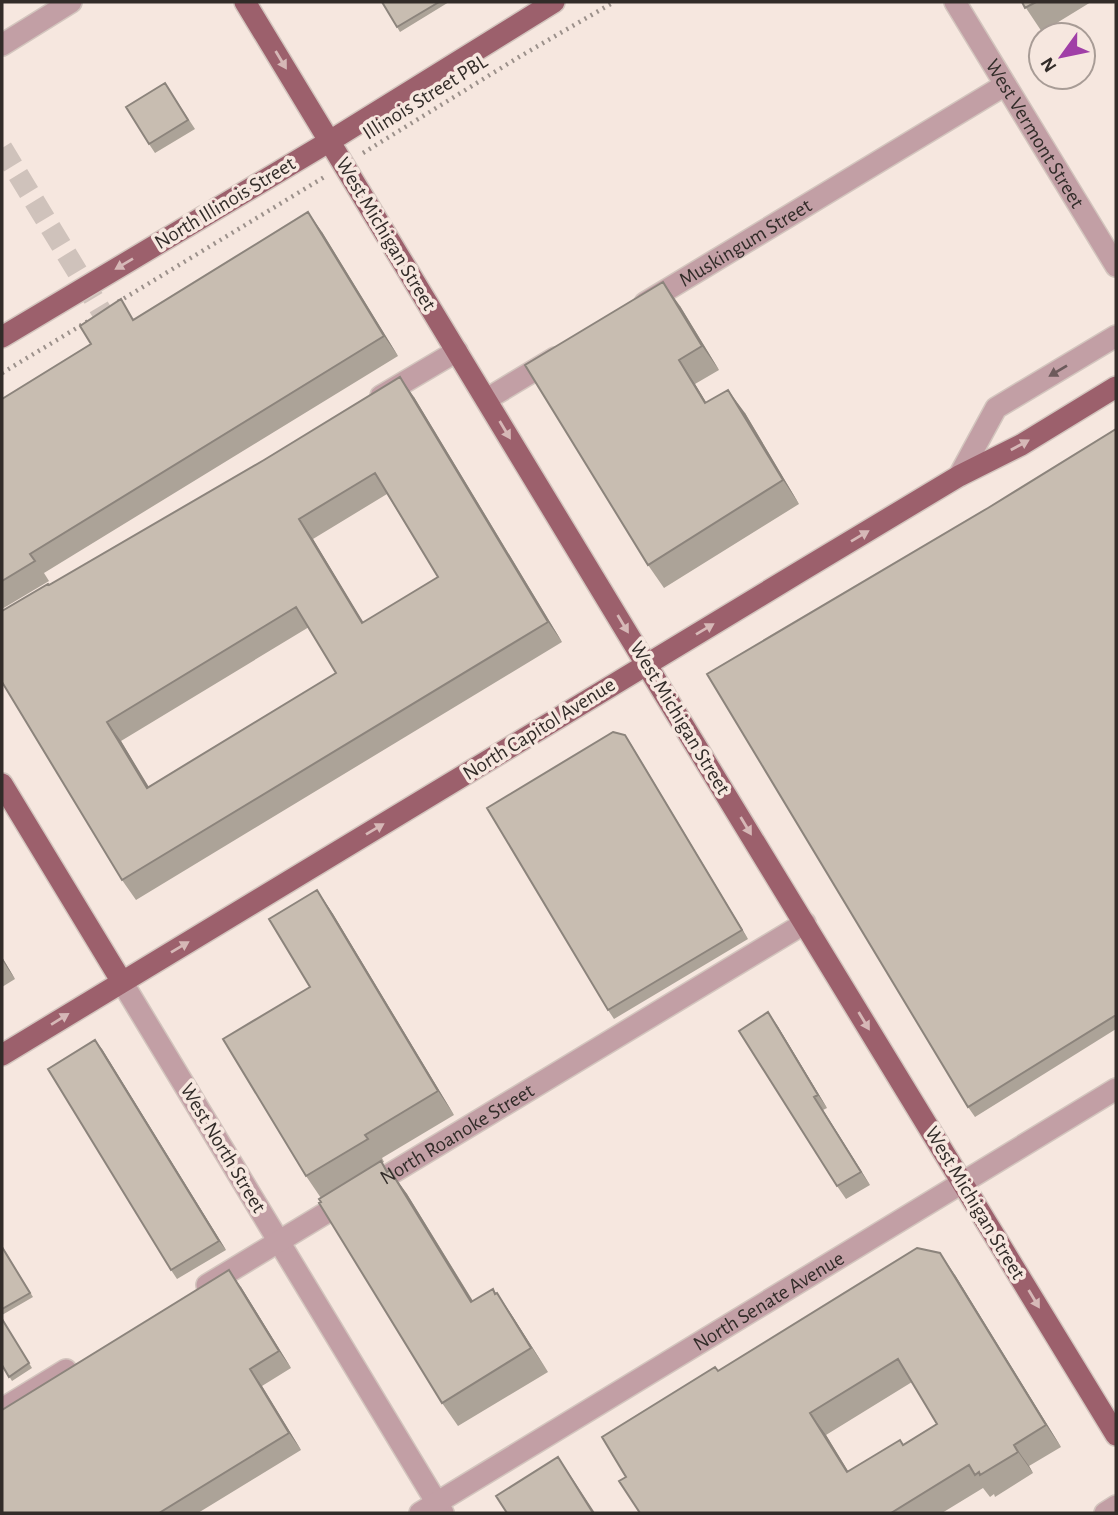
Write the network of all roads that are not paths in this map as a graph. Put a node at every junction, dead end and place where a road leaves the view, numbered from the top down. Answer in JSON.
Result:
{"nodes":[{"id":1,"x":71,"y":2,"type":"edge"},
{"id":2,"x":245,"y":2,"type":"edge"},
{"id":3,"x":554,"y":2,"type":"edge"},
{"id":4,"x":955,"y":2,"type":"edge"},
{"id":5,"x":2,"y":45,"type":"edge"},
{"id":6,"x":1005,"y":85,"type":"junction"},
{"id":7,"x":330,"y":141,"type":"junction"},
{"id":8,"x":1116,"y":266,"type":"edge"},
{"id":9,"x":624,"y":316,"type":"edge"},
{"id":10,"x":1116,"y":336,"type":"edge"},
{"id":11,"x":2,"y":337,"type":"edge"},
{"id":12,"x":576,"y":345,"type":"edge"},
{"id":13,"x":457,"y":351,"type":"junction"},
{"id":14,"x":1116,"y":387,"type":"edge"},
{"id":15,"x":486,"y":399,"type":"junction"},
{"id":16,"x":362,"y":408,"type":"edge"},
{"id":17,"x":959,"y":476,"type":"junction"},
{"id":18,"x":646,"y":664,"type":"junction"},
{"id":19,"x":3,"y":790,"type":"edge"},
{"id":20,"x":805,"y":923,"type":"junction"},
{"id":21,"x":122,"y":982,"type":"junction"},
{"id":22,"x":2,"y":1055,"type":"edge"},
{"id":23,"x":1116,"y":1089,"type":"edge"},
{"id":24,"x":963,"y":1183,"type":"junction"},
{"id":25,"x":279,"y":1241,"type":"junction"},
{"id":26,"x":194,"y":1293,"type":"edge"},
{"id":27,"x":84,"y":1360,"type":"edge"},
{"id":28,"x":2,"y":1409,"type":"edge"},
{"id":29,"x":1116,"y":1434,"type":"edge"},
{"id":30,"x":1116,"y":1506,"type":"edge"},
{"id":31,"x":433,"y":1510,"type":"edge"},
{"id":32,"x":1105,"y":1513,"type":"edge"}],
"edges":[{"from":1,"to":5,"type":"street"},
{"from":2,"to":7,"type":"main road","name":"West Michigan Street","one_way":true},
{"from":3,"to":7,"type":"main road","name":"North Illinois Street"},
{"from":4,"to":6,"type":"street","name":"West Vermont Street"},
{"from":6,"to":8,"type":"street","name":"West Vermont Street"},
{"from":6,"to":9,"type":"street","name":"Muskingum Street"},
{"from":7,"to":11,"type":"main road","name":"North Illinois Street","one_way":true},
{"from":7,"to":13,"type":"main road","name":"West Michigan Street"},
{"from":10,"to":17,"type":"street","one_way":true},
{"from":12,"to":15,"type":"street"},
{"from":13,"to":15,"type":"main road","name":"West Michigan Street"},
{"from":13,"to":16,"type":"street"},
{"from":17,"to":14,"type":"main road","name":"North Capitol Avenue","one_way":true},
{"from":15,"to":18,"type":"main road","name":"West Michigan Street","one_way":true},
{"from":18,"to":17,"type":"main road","name":"North Capitol Avenue","one_way":true},
{"from":18,"to":20,"type":"main road","name":"West Michigan Street","one_way":true},
{"from":21,"to":18,"type":"main road","name":"North Capitol Avenue","one_way":true},
{"from":19,"to":21,"type":"main road","name":"West North Street"},
{"from":20,"to":24,"type":"main road","name":"West Michigan Street","one_way":true},
{"from":20,"to":25,"type":"street","name":"North Roanoke Street"},
{"from":22,"to":21,"type":"main road","name":"North Capitol Avenue","one_way":true},
{"from":21,"to":25,"type":"street","name":"West North Street"},
{"from":23,"to":24,"type":"street","name":"North Senate Avenue"},
{"from":24,"to":29,"type":"main road","name":"West Michigan Street","one_way":true},
{"from":24,"to":31,"type":"street","name":"North Senate Avenue"},
{"from":25,"to":26,"type":"street","name":"North Roanoke Street"},
{"from":25,"to":31,"type":"street","name":"West North Street"},
{"from":27,"to":28,"type":"street"},
{"from":30,"to":32,"type":"street"}]}
